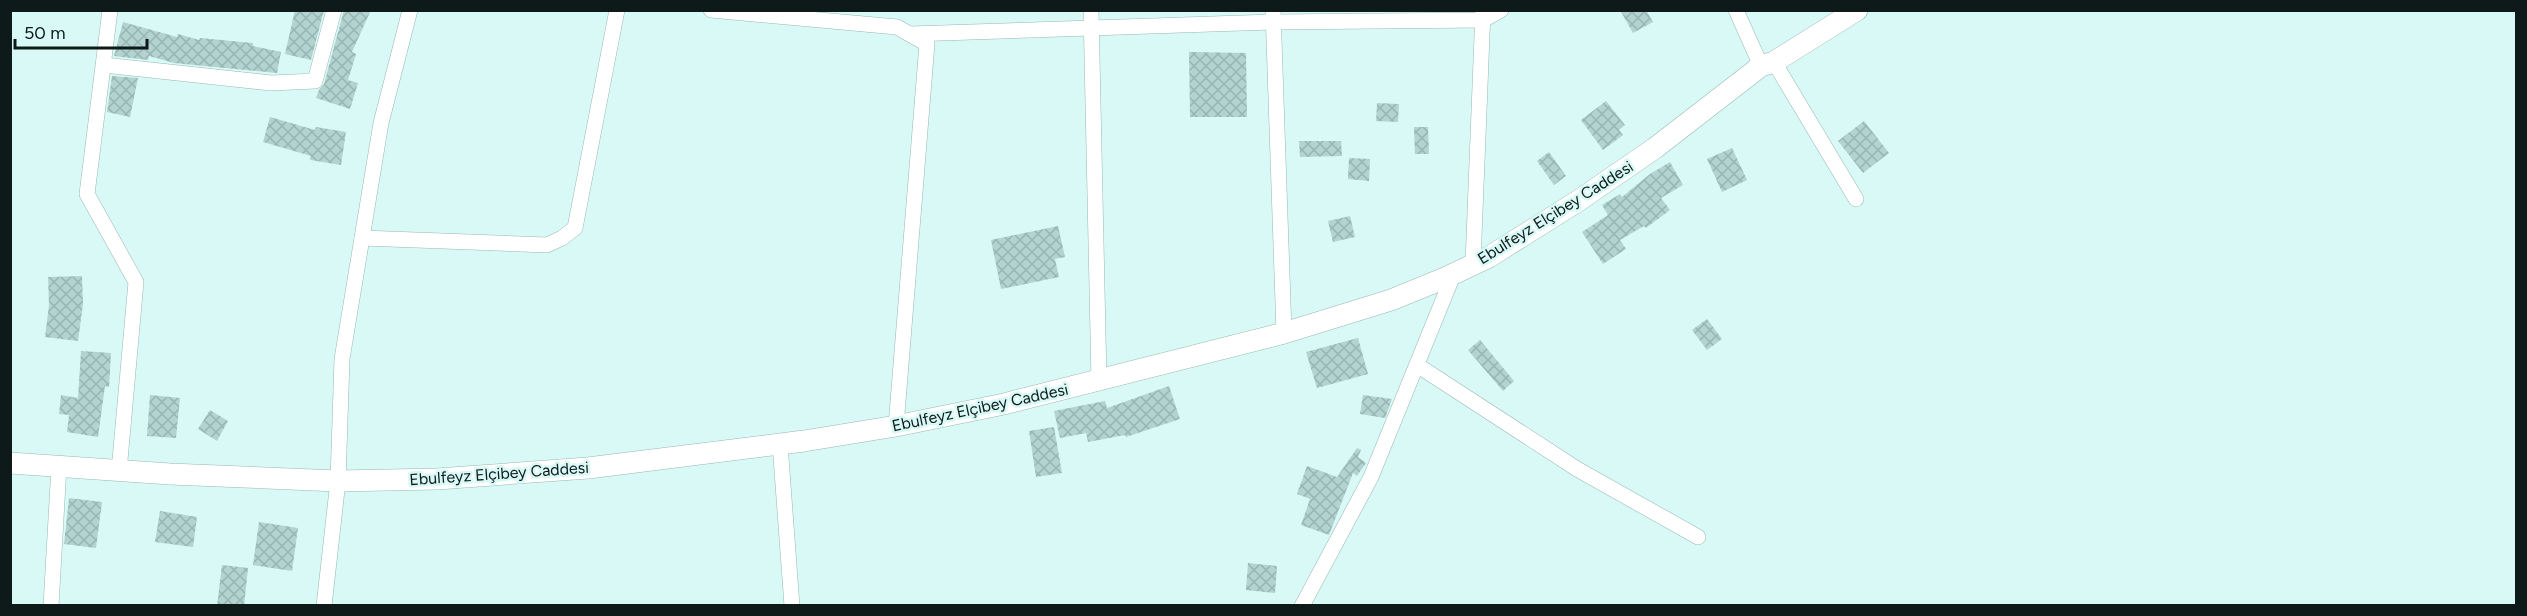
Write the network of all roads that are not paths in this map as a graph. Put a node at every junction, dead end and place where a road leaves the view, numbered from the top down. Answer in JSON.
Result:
{"nodes":[{"id":1,"x":110,"y":10,"type":"edge"},
{"id":2,"x":334,"y":10,"type":"edge"},
{"id":3,"x":410,"y":10,"type":"edge"},
{"id":4,"x":617,"y":10,"type":"edge"},
{"id":5,"x":711,"y":10,"type":"edge"},
{"id":6,"x":1091,"y":10,"type":"edge"},
{"id":7,"x":1501,"y":10,"type":"edge"},
{"id":8,"x":1736,"y":10,"type":"edge"},
{"id":9,"x":1857,"y":10,"type":"edge"},
{"id":10,"x":803,"y":15,"type":"edge"},
{"id":11,"x":1483,"y":15,"type":"edge"},
{"id":12,"x":1273,"y":16,"type":"edge"},
{"id":13,"x":1091,"y":29,"type":"junction"},
{"id":14,"x":910,"y":34,"type":"junction"},
{"id":15,"x":104,"y":64,"type":"junction"},
{"id":16,"x":1767,"y":64,"type":"junction"},
{"id":17,"x":1856,"y":199,"type":"dead end"},
{"id":18,"x":362,"y":238,"type":"junction"},
{"id":19,"x":1464,"y":268,"type":"junction"},
{"id":20,"x":1284,"y":333,"type":"junction"},
{"id":21,"x":1417,"y":365,"type":"junction"},
{"id":22,"x":1099,"y":381,"type":"junction"},
{"id":23,"x":896,"y":426,"type":"junction"},
{"id":24,"x":780,"y":444,"type":"junction"},
{"id":25,"x":10,"y":463,"type":"edge"},
{"id":26,"x":59,"y":466,"type":"junction"},
{"id":27,"x":119,"y":471,"type":"junction"},
{"id":28,"x":338,"y":481,"type":"junction"},
{"id":29,"x":1698,"y":537,"type":"dead end"},
{"id":30,"x":51,"y":606,"type":"edge"},
{"id":31,"x":324,"y":606,"type":"edge"},
{"id":32,"x":792,"y":606,"type":"edge"},
{"id":33,"x":1302,"y":606,"type":"edge"}],
"edges":[{"from":1,"to":15,"type":"street"},
{"from":2,"to":15,"type":"street"},
{"from":3,"to":18,"type":"street"},
{"from":4,"to":18,"type":"street"},
{"from":5,"to":10,"type":"street"},
{"from":6,"to":13,"type":"street"},
{"from":7,"to":11,"type":"street"},
{"from":8,"to":16,"type":"street"},
{"from":9,"to":16,"type":"street","name":"Ebulfeyz Elçibey Caddesi"},
{"from":10,"to":14,"type":"street"},
{"from":11,"to":12,"type":"street"},
{"from":11,"to":19,"type":"street"},
{"from":12,"to":13,"type":"street"},
{"from":12,"to":20,"type":"street"},
{"from":13,"to":14,"type":"street"},
{"from":13,"to":22,"type":"street"},
{"from":14,"to":23,"type":"street"},
{"from":15,"to":27,"type":"street"},
{"from":16,"to":17,"type":"street"},
{"from":16,"to":19,"type":"street","name":"Ebulfeyz Elçibey Caddesi"},
{"from":18,"to":28,"type":"street"},
{"from":19,"to":20,"type":"street","name":"Ebulfeyz Elçibey Caddesi"},
{"from":19,"to":21,"type":"street"},
{"from":20,"to":22,"type":"street","name":"Ebulfeyz Elçibey Caddesi"},
{"from":21,"to":29,"type":"street"},
{"from":21,"to":33,"type":"street"},
{"from":22,"to":23,"type":"street","name":"Ebulfeyz Elçibey Caddesi"},
{"from":23,"to":24,"type":"street","name":"Ebulfeyz Elçibey Caddesi"},
{"from":24,"to":28,"type":"street","name":"Ebulfeyz Elçibey Caddesi"},
{"from":24,"to":32,"type":"street"},
{"from":25,"to":26,"type":"street","name":"Ebulfeyz Elçibey Caddesi"},
{"from":26,"to":27,"type":"street","name":"Ebulfeyz Elçibey Caddesi"},
{"from":26,"to":30,"type":"street"},
{"from":27,"to":28,"type":"street","name":"Ebulfeyz Elçibey Caddesi"},
{"from":28,"to":31,"type":"street"}]}
